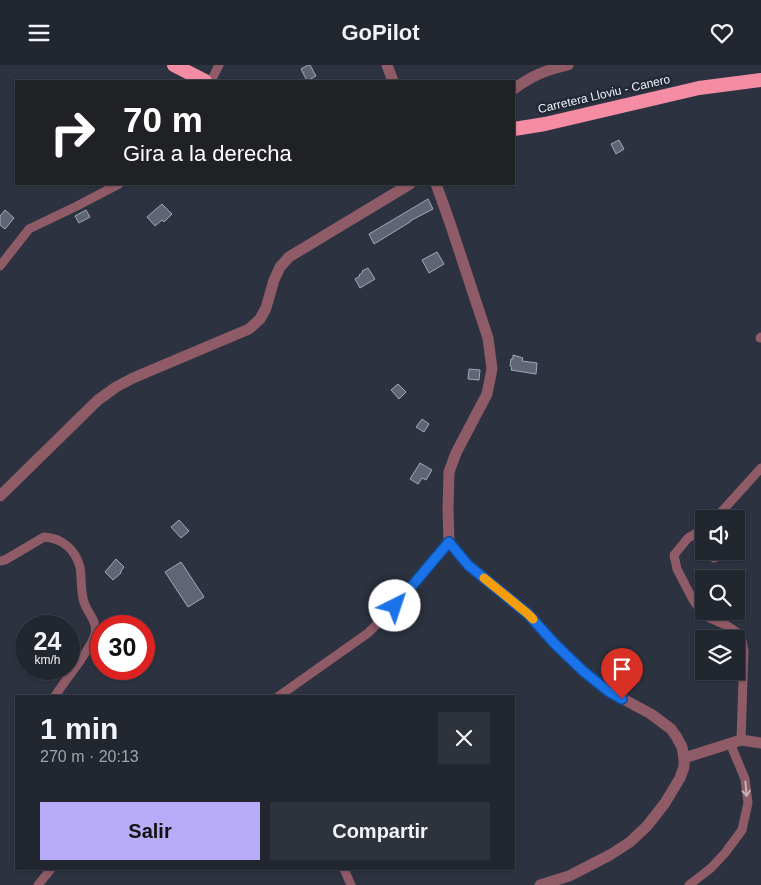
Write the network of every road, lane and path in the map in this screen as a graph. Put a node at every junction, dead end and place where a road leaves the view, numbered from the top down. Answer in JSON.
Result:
{"nodes":[{"id":1,"x":174,"y":65,"type":"edge"},
{"id":2,"x":219,"y":65,"type":"edge"},
{"id":3,"x":387,"y":65,"type":"edge"},
{"id":4,"x":568,"y":65,"type":"edge"},
{"id":5,"x":203,"y":80,"type":"edge"},
{"id":6,"x":212,"y":80,"type":"edge"},
{"id":7,"x":392,"y":80,"type":"edge"},
{"id":8,"x":761,"y":80,"type":"edge"},
{"id":9,"x":515,"y":88,"type":"edge"},
{"id":10,"x":515,"y":129,"type":"edge"},
{"id":11,"x":117,"y":185,"type":"edge"},
{"id":12,"x":408,"y":185,"type":"edge"},
{"id":13,"x":436,"y":185,"type":"edge"},
{"id":14,"x":0,"y":266,"type":"edge"},
{"id":15,"x":761,"y":468,"type":"edge"},
{"id":16,"x":0,"y":496,"type":"edge"},
{"id":17,"x":723,"y":510,"type":"edge"},
{"id":18,"x":695,"y":534,"type":"edge"},
{"id":19,"x":449,"y":542,"type":"junction"},
{"id":20,"x":0,"y":561,"type":"edge"},
{"id":21,"x":57,"y":695,"type":"edge"},
{"id":22,"x":280,"y":695,"type":"edge"},
{"id":23,"x":736,"y":742,"type":"junction"},
{"id":24,"x":761,"y":743,"type":"edge"},
{"id":25,"x":684,"y":758,"type":"junction"},
{"id":26,"x":50,"y":870,"type":"edge"},
{"id":27,"x":344,"y":870,"type":"edge"},
{"id":28,"x":569,"y":881,"type":"edge"},
{"id":29,"x":38,"y":885,"type":"edge"},
{"id":30,"x":351,"y":885,"type":"edge"},
{"id":31,"x":540,"y":885,"type":"edge"},
{"id":32,"x":689,"y":885,"type":"edge"}],
"edges":[{"from":1,"to":5,"type":"highway"},
{"from":2,"to":6,"type":"street"},
{"from":3,"to":7,"type":"street"},
{"from":4,"to":9,"type":"street"},
{"from":8,"to":10,"type":"highway","name":"Carretera Lloviu - Canero"},
{"from":11,"to":14,"type":"street"},
{"from":12,"to":16,"type":"street"},
{"from":13,"to":19,"type":"street"},
{"from":15,"to":17,"type":"street"},
{"from":18,"to":23,"type":"street"},
{"from":19,"to":22,"type":"street"},
{"from":19,"to":25,"type":"street"},
{"from":20,"to":21,"type":"street"},
{"from":23,"to":24,"type":"street"},
{"from":23,"to":25,"type":"street"},
{"from":23,"to":32,"type":"street","one_way":true},
{"from":25,"to":28,"type":"street"},
{"from":26,"to":29,"type":"street"},
{"from":27,"to":30,"type":"street"},
{"from":28,"to":31,"type":"street"}]}
